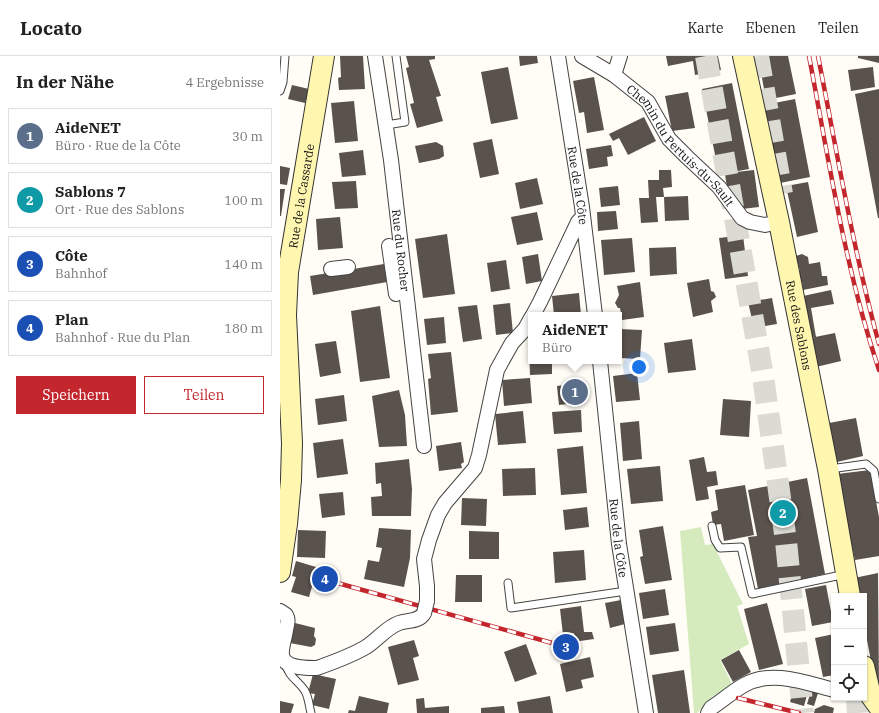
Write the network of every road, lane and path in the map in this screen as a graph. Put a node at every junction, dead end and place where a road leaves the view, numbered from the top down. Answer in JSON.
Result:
{"nodes":[{"id":1,"x":285,"y":56,"type":"edge"},
{"id":2,"x":324,"y":56,"type":"edge"},
{"id":3,"x":375,"y":56,"type":"edge"},
{"id":4,"x":396,"y":56,"type":"edge"},
{"id":5,"x":558,"y":56,"type":"edge"},
{"id":6,"x":582,"y":56,"type":"edge"},
{"id":7,"x":620,"y":56,"type":"edge"},
{"id":8,"x":743,"y":56,"type":"edge"},
{"id":9,"x":614,"y":75,"type":"junction"},
{"id":10,"x":280,"y":91,"type":"edge"},
{"id":11,"x":386,"y":125,"type":"junction"},
{"id":12,"x":583,"y":217,"type":"junction"},
{"id":13,"x":778,"y":222,"type":"junction"},
{"id":14,"x":389,"y":246,"type":"dead end"},
{"id":15,"x":348,"y":267,"type":"dead end"},
{"id":16,"x":331,"y":269,"type":"dead end"},
{"id":17,"x":396,"y":294,"type":"dead end"},
{"id":18,"x":534,"y":312,"type":"edge"},
{"id":19,"x":595,"y":312,"type":"edge"},
{"id":20,"x":528,"y":324,"type":"edge"},
{"id":21,"x":600,"y":364,"type":"edge"},
{"id":22,"x":424,"y":446,"type":"dead end"},
{"id":23,"x":828,"y":469,"type":"junction"},
{"id":24,"x":879,"y":499,"type":"edge"},
{"id":25,"x":712,"y":526,"type":"dead end"},
{"id":26,"x":282,"y":563,"type":"edge"},
{"id":27,"x":846,"y":574,"type":"junction"},
{"id":28,"x":508,"y":583,"type":"dead end"},
{"id":29,"x":626,"y":591,"type":"junction"},
{"id":30,"x":849,"y":593,"type":"edge"},
{"id":31,"x":280,"y":612,"type":"edge"},
{"id":32,"x":285,"y":662,"type":"junction"},
{"id":33,"x":867,"y":681,"type":"edge"},
{"id":34,"x":831,"y":689,"type":"edge"},
{"id":35,"x":871,"y":700,"type":"edge"},
{"id":36,"x":311,"y":713,"type":"edge"},
{"id":37,"x":646,"y":713,"type":"edge"},
{"id":38,"x":708,"y":713,"type":"edge"}],
"edges":[{"from":1,"to":10,"type":"lane"},
{"from":2,"to":26,"type":"main road","name":"Rue de la Cassarde"},
{"from":3,"to":11,"type":"street","name":"Rue du Rocher"},
{"from":4,"to":11,"type":"lane"},
{"from":5,"to":12,"type":"street","name":"Rue de la Côte"},
{"from":6,"to":9,"type":"street","name":"Chemin du Pertuis-du-Sault"},
{"from":7,"to":9,"type":"street"},
{"from":8,"to":13,"type":"main road","name":"Rue des Sablons"},
{"from":9,"to":13,"type":"street","name":"Chemin du Pertuis-du-Sault"},
{"from":11,"to":22,"type":"street","name":"Rue du Rocher"},
{"from":12,"to":18,"type":"street"},
{"from":12,"to":19,"type":"street","name":"Rue de la Côte"},
{"from":13,"to":23,"type":"main road","name":"Rue des Sablons"},
{"from":14,"to":17,"type":"street","name":"Rue du Rocher"},
{"from":15,"to":16,"type":"street"},
{"from":20,"to":32,"type":"street"},
{"from":21,"to":29,"type":"street","name":"Rue de la Côte"},
{"from":23,"to":24,"type":"lane"},
{"from":23,"to":27,"type":"main road","name":"Rue des Sablons"},
{"from":25,"to":27,"type":"lane"},
{"from":27,"to":30,"type":"main road","name":"Rue des Sablons"},
{"from":28,"to":29,"type":"lane"},
{"from":29,"to":37,"type":"street","name":"Rue de la Côte"},
{"from":31,"to":32,"type":"street"},
{"from":32,"to":36,"type":"lane"},
{"from":33,"to":35,"type":"main road"},
{"from":34,"to":38,"type":"street"}]}
